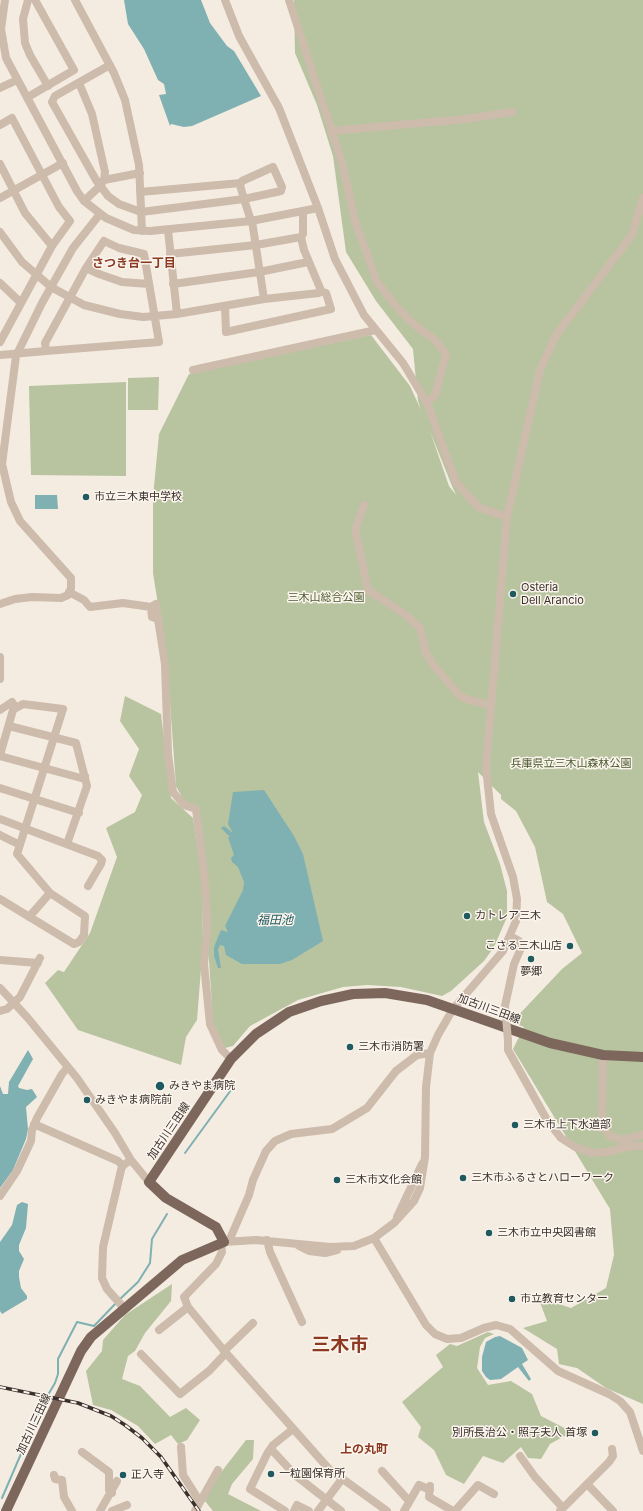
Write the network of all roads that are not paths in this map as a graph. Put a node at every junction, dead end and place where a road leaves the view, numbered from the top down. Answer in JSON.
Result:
{"nodes":[{"id":1,"x":5,"y":0,"type":"edge"},
{"id":2,"x":28,"y":0,"type":"edge"},
{"id":3,"x":35,"y":0,"type":"edge"},
{"id":4,"x":75,"y":0,"type":"edge"},
{"id":5,"x":225,"y":0,"type":"edge"},
{"id":6,"x":289,"y":0,"type":"edge"},
{"id":7,"x":1,"y":20,"type":"edge"},
{"id":8,"x":110,"y":65,"type":"junction"},
{"id":9,"x":17,"y":80,"type":"junction"},
{"id":10,"x":79,"y":83,"type":"junction"},
{"id":11,"x":48,"y":86,"type":"junction"},
{"id":12,"x":0,"y":88,"type":"edge"},
{"id":13,"x":28,"y":98,"type":"junction"},
{"id":14,"x":512,"y":112,"type":"dead end"},
{"id":15,"x":0,"y":125,"type":"edge"},
{"id":16,"x":331,"y":131,"type":"junction"},
{"id":17,"x":63,"y":163,"type":"junction"},
{"id":18,"x":0,"y":164,"type":"edge"},
{"id":19,"x":140,"y":173,"type":"junction"},
{"id":20,"x":41,"y":174,"type":"junction"},
{"id":21,"x":102,"y":183,"type":"junction"},
{"id":22,"x":241,"y":183,"type":"junction"},
{"id":23,"x":14,"y":190,"type":"junction"},
{"id":24,"x":140,"y":192,"type":"junction"},
{"id":25,"x":0,"y":198,"type":"edge"},
{"id":26,"x":643,"y":198,"type":"edge"},
{"id":27,"x":244,"y":200,"type":"junction"},
{"id":28,"x":84,"y":201,"type":"junction"},
{"id":29,"x":318,"y":208,"type":"junction"},
{"id":30,"x":303,"y":211,"type":"junction"},
{"id":31,"x":141,"y":212,"type":"junction"},
{"id":32,"x":100,"y":214,"type":"junction"},
{"id":33,"x":252,"y":221,"type":"junction"},
{"id":34,"x":168,"y":230,"type":"junction"},
{"id":35,"x":142,"y":231,"type":"junction"},
{"id":36,"x":0,"y":232,"type":"edge"},
{"id":37,"x":301,"y":237,"type":"junction"},
{"id":38,"x":256,"y":245,"type":"junction"},
{"id":39,"x":52,"y":246,"type":"junction"},
{"id":40,"x":170,"y":254,"type":"junction"},
{"id":41,"x":308,"y":262,"type":"junction"},
{"id":42,"x":86,"y":268,"type":"junction"},
{"id":43,"x":259,"y":272,"type":"junction"},
{"id":44,"x":36,"y":275,"type":"junction"},
{"id":45,"x":0,"y":283,"type":"edge"},
{"id":46,"x":149,"y":284,"type":"junction"},
{"id":47,"x":174,"y":284,"type":"junction"},
{"id":48,"x":51,"y":287,"type":"junction"},
{"id":49,"x":320,"y":290,"type":"junction"},
{"id":50,"x":69,"y":298,"type":"junction"},
{"id":51,"x":264,"y":299,"type":"junction"},
{"id":52,"x":21,"y":303,"type":"junction"},
{"id":53,"x":225,"y":306,"type":"junction"},
{"id":54,"x":177,"y":314,"type":"junction"},
{"id":55,"x":155,"y":316,"type":"junction"},
{"id":56,"x":376,"y":330,"type":"junction"},
{"id":57,"x":0,"y":342,"type":"edge"},
{"id":58,"x":46,"y":351,"type":"junction"},
{"id":59,"x":17,"y":354,"type":"junction"},
{"id":60,"x":0,"y":355,"type":"edge"},
{"id":61,"x":193,"y":370,"type":"dead end"},
{"id":62,"x":427,"y":403,"type":"junction"},
{"id":63,"x":1,"y":464,"type":"edge"},
{"id":64,"x":364,"y":505,"type":"dead end"},
{"id":65,"x":507,"y":517,"type":"junction"},
{"id":66,"x":69,"y":592,"type":"junction"},
{"id":67,"x":0,"y":604,"type":"edge"},
{"id":68,"x":0,"y":657,"type":"edge"},
{"id":69,"x":0,"y":679,"type":"edge"},
{"id":70,"x":491,"y":705,"type":"junction"},
{"id":71,"x":16,"y":708,"type":"junction"},
{"id":72,"x":0,"y":710,"type":"edge"},
{"id":73,"x":9,"y":726,"type":"junction"},
{"id":74,"x":54,"y":737,"type":"junction"},
{"id":75,"x":0,"y":755,"type":"edge"},
{"id":76,"x":44,"y":768,"type":"junction"},
{"id":77,"x":85,"y":776,"type":"junction"},
{"id":78,"x":0,"y":788,"type":"edge"},
{"id":79,"x":34,"y":799,"type":"junction"},
{"id":80,"x":78,"y":813,"type":"junction"},
{"id":81,"x":0,"y":819,"type":"edge"},
{"id":82,"x":25,"y":829,"type":"junction"},
{"id":83,"x":0,"y":835,"type":"edge"},
{"id":84,"x":67,"y":844,"type":"junction"},
{"id":85,"x":20,"y":845,"type":"junction"},
{"id":86,"x":88,"y":886,"type":"dead end"},
{"id":87,"x":50,"y":893,"type":"junction"},
{"id":88,"x":0,"y":899,"type":"edge"},
{"id":89,"x":29,"y":917,"type":"junction"},
{"id":90,"x":510,"y":936,"type":"junction"},
{"id":91,"x":0,"y":960,"type":"edge"},
{"id":92,"x":0,"y":988,"type":"edge"},
{"id":93,"x":14,"y":1002,"type":"junction"},
{"id":94,"x":453,"y":1009,"type":"junction"},
{"id":95,"x":0,"y":1011,"type":"edge"},
{"id":96,"x":430,"y":1053,"type":"junction"},
{"id":97,"x":603,"y":1055,"type":"junction"},
{"id":98,"x":643,"y":1057,"type":"edge"},
{"id":99,"x":231,"y":1059,"type":"junction"},
{"id":100,"x":68,"y":1067,"type":"junction"},
{"id":101,"x":34,"y":1124,"type":"junction"},
{"id":102,"x":643,"y":1135,"type":"edge"},
{"id":103,"x":643,"y":1146,"type":"edge"},
{"id":104,"x":131,"y":1160,"type":"junction"},
{"id":105,"x":123,"y":1166,"type":"junction"},
{"id":106,"x":149,"y":1182,"type":"junction"},
{"id":107,"x":0,"y":1196,"type":"edge"},
{"id":108,"x":374,"y":1238,"type":"junction"},
{"id":109,"x":267,"y":1240,"type":"junction"},
{"id":110,"x":225,"y":1242,"type":"junction"},
{"id":111,"x":188,"y":1307,"type":"junction"},
{"id":112,"x":124,"y":1308,"type":"junction"},
{"id":113,"x":302,"y":1322,"type":"dead end"},
{"id":114,"x":253,"y":1323,"type":"dead end"},
{"id":115,"x":159,"y":1330,"type":"dead end"},
{"id":116,"x":225,"y":1352,"type":"junction"},
{"id":117,"x":141,"y":1354,"type":"dead end"},
{"id":118,"x":293,"y":1429,"type":"junction"},
{"id":119,"x":181,"y":1447,"type":"dead end"},
{"id":120,"x":271,"y":1449,"type":"junction"},
{"id":121,"x":612,"y":1449,"type":"dead end"},
{"id":122,"x":643,"y":1451,"type":"edge"},
{"id":123,"x":82,"y":1452,"type":"dead end"},
{"id":124,"x":520,"y":1456,"type":"dead end"},
{"id":125,"x":218,"y":1470,"type":"dead end"},
{"id":126,"x":382,"y":1470,"type":"dead end"},
{"id":127,"x":54,"y":1475,"type":"dead end"},
{"id":128,"x":342,"y":1479,"type":"junction"},
{"id":129,"x":117,"y":1481,"type":"dead end"},
{"id":130,"x":587,"y":1484,"type":"junction"},
{"id":131,"x":112,"y":1493,"type":"junction"},
{"id":132,"x":494,"y":1494,"type":"dead end"},
{"id":133,"x":326,"y":1501,"type":"junction"},
{"id":134,"x":409,"y":1501,"type":"junction"},
{"id":135,"x":200,"y":1502,"type":"junction"},
{"id":136,"x":127,"y":1505,"type":"dead end"},
{"id":137,"x":0,"y":1509,"type":"edge"},
{"id":138,"x":562,"y":1509,"type":"edge"},
{"id":139,"x":3,"y":1511,"type":"edge"},
{"id":140,"x":6,"y":1511,"type":"edge"},
{"id":141,"x":72,"y":1511,"type":"edge"},
{"id":142,"x":100,"y":1511,"type":"edge"},
{"id":143,"x":112,"y":1511,"type":"edge"},
{"id":144,"x":195,"y":1511,"type":"edge"},
{"id":145,"x":285,"y":1511,"type":"edge"},
{"id":146,"x":294,"y":1511,"type":"edge"},
{"id":147,"x":309,"y":1511,"type":"edge"},
{"id":148,"x":318,"y":1511,"type":"edge"},
{"id":149,"x":341,"y":1511,"type":"edge"},
{"id":150,"x":387,"y":1511,"type":"edge"},
{"id":151,"x":404,"y":1511,"type":"edge"},
{"id":152,"x":454,"y":1511,"type":"edge"},
{"id":153,"x":613,"y":1511,"type":"edge"}],
"edges":[{"from":1,"to":7,"type":"street"},
{"from":2,"to":11,"type":"street"},
{"from":3,"to":11,"type":"street"},
{"from":4,"to":8,"type":"street"},
{"from":5,"to":29,"type":"street"},
{"from":6,"to":16,"type":"street"},
{"from":7,"to":9,"type":"street"},
{"from":8,"to":10,"type":"street"},
{"from":8,"to":19,"type":"street"},
{"from":9,"to":12,"type":"street"},
{"from":9,"to":13,"type":"street"},
{"from":10,"to":21,"type":"street"},
{"from":10,"to":21,"type":"street"},
{"from":11,"to":13,"type":"street"},
{"from":13,"to":17,"type":"street"},
{"from":14,"to":16,"type":"street"},
{"from":15,"to":20,"type":"street"},
{"from":16,"to":62,"type":"street"},
{"from":17,"to":20,"type":"street"},
{"from":17,"to":28,"type":"street"},
{"from":18,"to":23,"type":"street"},
{"from":19,"to":21,"type":"street"},
{"from":19,"to":24,"type":"street"},
{"from":20,"to":23,"type":"street"},
{"from":20,"to":39,"type":"street"},
{"from":21,"to":28,"type":"street"},
{"from":21,"to":31,"type":"street"},
{"from":22,"to":24,"type":"street"},
{"from":22,"to":27,"type":"street"},
{"from":22,"to":27,"type":"street"},
{"from":23,"to":25,"type":"street"},
{"from":23,"to":39,"type":"street"},
{"from":24,"to":31,"type":"street"},
{"from":26,"to":65,"type":"street"},
{"from":27,"to":31,"type":"street"},
{"from":27,"to":33,"type":"street"},
{"from":28,"to":32,"type":"street"},
{"from":29,"to":30,"type":"street"},
{"from":29,"to":56,"type":"street"},
{"from":30,"to":33,"type":"street"},
{"from":30,"to":37,"type":"street"},
{"from":31,"to":35,"type":"street"},
{"from":32,"to":35,"type":"street"},
{"from":32,"to":48,"type":"street"},
{"from":33,"to":34,"type":"street"},
{"from":33,"to":38,"type":"street"},
{"from":34,"to":35,"type":"street"},
{"from":34,"to":40,"type":"street"},
{"from":36,"to":44,"type":"street"},
{"from":37,"to":38,"type":"street"},
{"from":37,"to":41,"type":"street"},
{"from":38,"to":40,"type":"street"},
{"from":38,"to":43,"type":"street"},
{"from":39,"to":44,"type":"street"},
{"from":40,"to":47,"type":"street"},
{"from":41,"to":43,"type":"street"},
{"from":41,"to":49,"type":"street"},
{"from":42,"to":46,"type":"street"},
{"from":42,"to":46,"type":"street"},
{"from":42,"to":50,"type":"street"},
{"from":43,"to":47,"type":"street"},
{"from":43,"to":51,"type":"street"},
{"from":44,"to":48,"type":"street"},
{"from":44,"to":52,"type":"street"},
{"from":45,"to":52,"type":"street"},
{"from":46,"to":55,"type":"street"},
{"from":47,"to":54,"type":"street"},
{"from":48,"to":50,"type":"street"},
{"from":48,"to":59,"type":"street"},
{"from":49,"to":51,"type":"street"},
{"from":49,"to":53,"type":"street"},
{"from":50,"to":55,"type":"street"},
{"from":50,"to":58,"type":"street"},
{"from":51,"to":53,"type":"street"},
{"from":52,"to":57,"type":"street"},
{"from":53,"to":54,"type":"street"},
{"from":54,"to":55,"type":"street"},
{"from":55,"to":58,"type":"street"},
{"from":56,"to":61,"type":"street"},
{"from":56,"to":62,"type":"street"},
{"from":58,"to":59,"type":"street"},
{"from":59,"to":60,"type":"street"},
{"from":59,"to":63,"type":"street"},
{"from":62,"to":65,"type":"street"},
{"from":63,"to":66,"type":"street"},
{"from":64,"to":70,"type":"street"},
{"from":65,"to":70,"type":"street"},
{"from":66,"to":67,"type":"street"},
{"from":66,"to":99,"type":"street"},
{"from":68,"to":69,"type":"street"},
{"from":70,"to":90,"type":"street"},
{"from":71,"to":72,"type":"street"},
{"from":71,"to":73,"type":"street"},
{"from":71,"to":74,"type":"street"},
{"from":73,"to":74,"type":"street"},
{"from":73,"to":75,"type":"street"},
{"from":74,"to":76,"type":"street"},
{"from":74,"to":77,"type":"street"},
{"from":75,"to":76,"type":"street"},
{"from":76,"to":77,"type":"street"},
{"from":76,"to":79,"type":"street"},
{"from":77,"to":80,"type":"street"},
{"from":78,"to":79,"type":"street"},
{"from":79,"to":80,"type":"street"},
{"from":79,"to":82,"type":"street"},
{"from":80,"to":84,"type":"street"},
{"from":81,"to":82,"type":"street"},
{"from":82,"to":84,"type":"street"},
{"from":82,"to":85,"type":"street"},
{"from":83,"to":85,"type":"street"},
{"from":84,"to":86,"type":"street"},
{"from":85,"to":87,"type":"street"},
{"from":87,"to":89,"type":"street"},
{"from":87,"to":89,"type":"street"},
{"from":88,"to":89,"type":"street"},
{"from":90,"to":94,"type":"street"},
{"from":90,"to":103,"type":"street","bridge":true},
{"from":91,"to":93,"type":"street"},
{"from":92,"to":93,"type":"street"},
{"from":93,"to":95,"type":"street"},
{"from":93,"to":100,"type":"street"},
{"from":94,"to":96,"type":"street"},
{"from":94,"to":97,"type":"main road","name":"加古川三田線"},
{"from":94,"to":99,"type":"main road","name":"加古川三田線"},
{"from":96,"to":108,"type":"street"},
{"from":96,"to":110,"type":"street"},
{"from":97,"to":98,"type":"main road","name":"加古川三田線"},
{"from":97,"to":102,"type":"street"},
{"from":99,"to":106,"type":"main road","name":"加古川三田線"},
{"from":100,"to":101,"type":"street"},
{"from":100,"to":104,"type":"street"},
{"from":101,"to":105,"type":"street"},
{"from":101,"to":107,"type":"street"},
{"from":104,"to":105,"type":"street"},
{"from":104,"to":106,"type":"street"},
{"from":105,"to":112,"type":"street"},
{"from":106,"to":110,"type":"main road"},
{"from":108,"to":109,"type":"street"},
{"from":108,"to":122,"type":"street"},
{"from":109,"to":110,"type":"street"},
{"from":109,"to":113,"type":"street"},
{"from":110,"to":111,"type":"street"},
{"from":110,"to":112,"type":"main road","name":"加古川三田線"},
{"from":111,"to":115,"type":"street"},
{"from":111,"to":116,"type":"street"},
{"from":112,"to":140,"type":"main road","name":"加古川三田線"},
{"from":114,"to":116,"type":"street"},
{"from":116,"to":117,"type":"street"},
{"from":116,"to":118,"type":"street"},
{"from":118,"to":120,"type":"street"},
{"from":118,"to":128,"type":"street"},
{"from":119,"to":135,"type":"street"},
{"from":120,"to":133,"type":"street"},
{"from":120,"to":145,"type":"street"},
{"from":121,"to":130,"type":"street"},
{"from":123,"to":131,"type":"street"},
{"from":124,"to":138,"type":"street"},
{"from":125,"to":135,"type":"street"},
{"from":126,"to":134,"type":"street"},
{"from":127,"to":141,"type":"street"},
{"from":128,"to":133,"type":"street"},
{"from":128,"to":150,"type":"street"},
{"from":129,"to":131,"type":"street"},
{"from":130,"to":138,"type":"street"},
{"from":130,"to":153,"type":"street"},
{"from":131,"to":142,"type":"street"},
{"from":132,"to":152,"type":"street"},
{"from":133,"to":148,"type":"street"},
{"from":133,"to":149,"type":"street"},
{"from":134,"to":151,"type":"street"},
{"from":134,"to":152,"type":"street"},
{"from":135,"to":144,"type":"street"},
{"from":136,"to":143,"type":"street"},
{"from":137,"to":139,"type":"main road"},
{"from":146,"to":147,"type":"street"}]}
